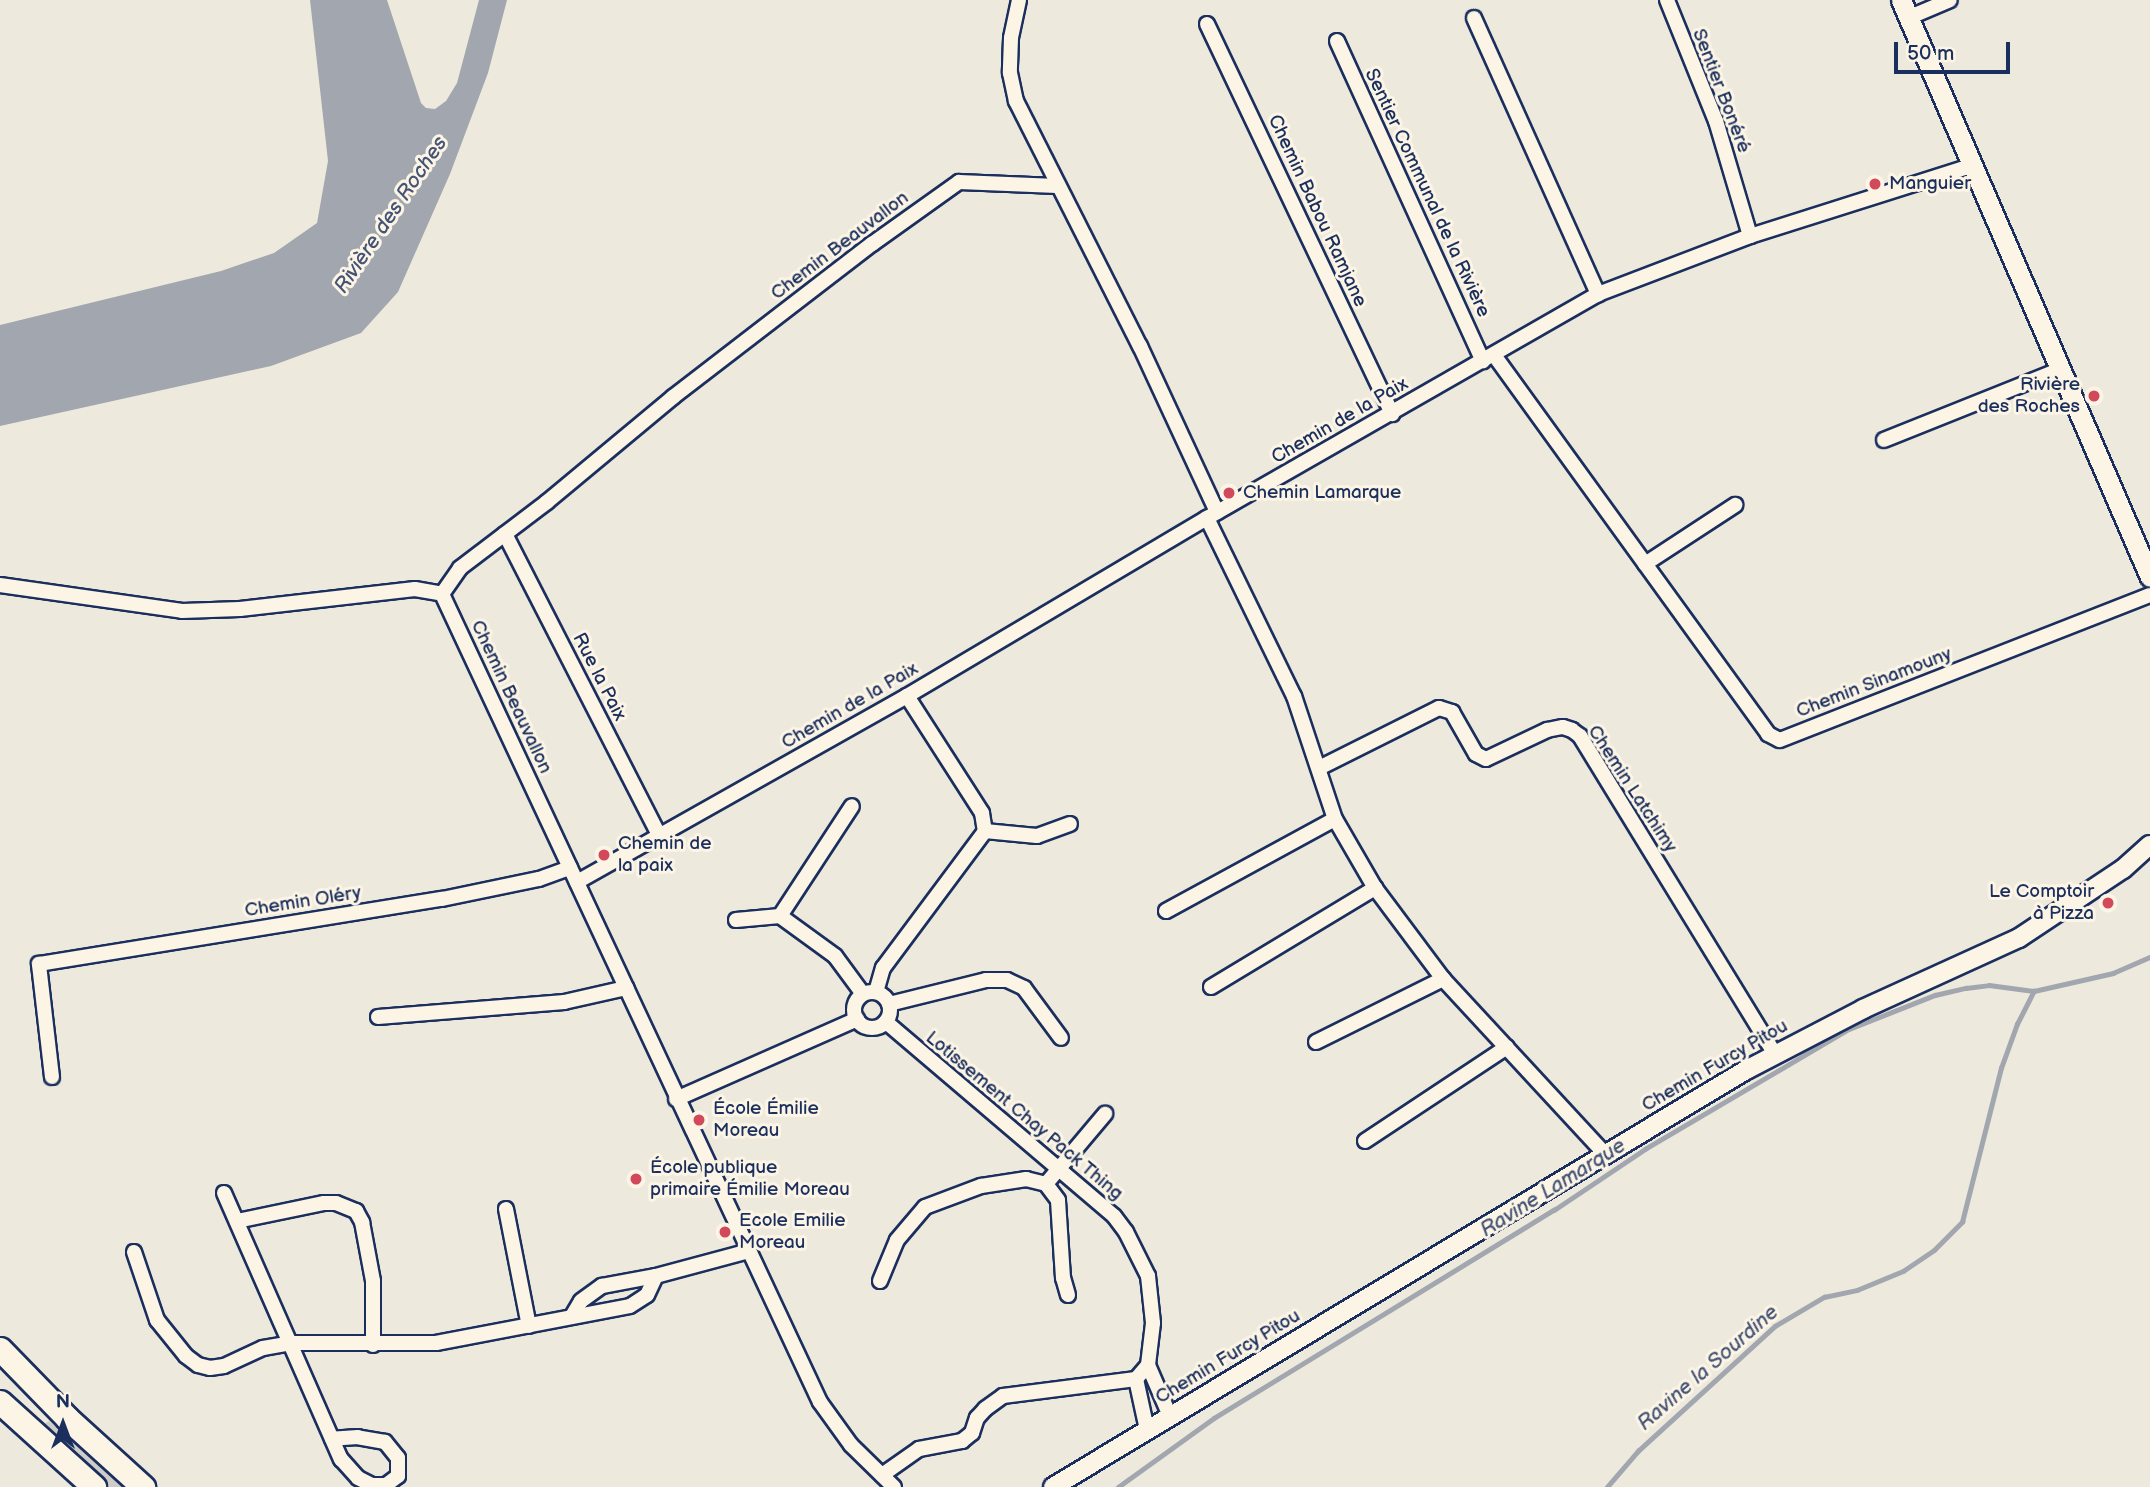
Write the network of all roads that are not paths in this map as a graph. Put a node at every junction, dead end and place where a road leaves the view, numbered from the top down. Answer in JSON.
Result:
{"nodes":[{"id":1,"x":1018,"y":0,"type":"edge"},
{"id":2,"x":1667,"y":0,"type":"edge"},
{"id":3,"x":1950,"y":0,"type":"edge"},
{"id":4,"x":1906,"y":9,"type":"edge"},
{"id":5,"x":1474,"y":18,"type":"dead end"},
{"id":6,"x":1207,"y":24,"type":"dead end"},
{"id":7,"x":1337,"y":41,"type":"dead end"},
{"id":8,"x":1971,"y":166,"type":"junction"},
{"id":9,"x":1057,"y":186,"type":"junction"},
{"id":10,"x":1749,"y":236,"type":"junction"},
{"id":11,"x":1598,"y":294,"type":"junction"},
{"id":12,"x":1489,"y":358,"type":"junction"},
{"id":13,"x":2059,"y":370,"type":"junction"},
{"id":14,"x":1392,"y":414,"type":"junction"},
{"id":15,"x":1884,"y":440,"type":"dead end"},
{"id":16,"x":1735,"y":505,"type":"dead end"},
{"id":17,"x":1212,"y":515,"type":"junction"},
{"id":18,"x":505,"y":534,"type":"junction"},
{"id":19,"x":1645,"y":564,"type":"junction"},
{"id":20,"x":2150,"y":577,"type":"edge"},
{"id":21,"x":0,"y":585,"type":"edge"},
{"id":22,"x":442,"y":594,"type":"junction"},
{"id":23,"x":2150,"y":595,"type":"edge"},
{"id":24,"x":907,"y":696,"type":"junction"},
{"id":25,"x":1319,"y":768,"type":"junction"},
{"id":26,"x":852,"y":806,"type":"dead end"},
{"id":27,"x":1335,"y":819,"type":"junction"},
{"id":28,"x":1070,"y":824,"type":"dead end"},
{"id":29,"x":985,"y":831,"type":"junction"},
{"id":30,"x":660,"y":837,"type":"junction"},
{"id":31,"x":2150,"y":845,"type":"edge"},
{"id":32,"x":570,"y":868,"type":"junction"},
{"id":33,"x":578,"y":882,"type":"junction"},
{"id":34,"x":1375,"y":888,"type":"junction"},
{"id":35,"x":1166,"y":911,"type":"dead end"},
{"id":36,"x":780,"y":916,"type":"junction"},
{"id":37,"x":736,"y":920,"type":"dead end"},
{"id":38,"x":1443,"y":979,"type":"junction"},
{"id":39,"x":1211,"y":986,"type":"dead end"},
{"id":40,"x":626,"y":988,"type":"junction"},
{"id":41,"x":870,"y":993,"type":"junction"},
{"id":42,"x":889,"y":1004,"type":"junction"},
{"id":43,"x":378,"y":1017,"type":"dead end"},
{"id":44,"x":857,"y":1019,"type":"junction"},
{"id":45,"x":886,"y":1022,"type":"junction"},
{"id":46,"x":1061,"y":1038,"type":"dead end"},
{"id":47,"x":1316,"y":1042,"type":"dead end"},
{"id":48,"x":1507,"y":1047,"type":"junction"},
{"id":49,"x":1775,"y":1054,"type":"junction"},
{"id":50,"x":52,"y":1077,"type":"dead end"},
{"id":51,"x":676,"y":1099,"type":"junction"},
{"id":52,"x":1105,"y":1114,"type":"dead end"},
{"id":53,"x":1365,"y":1141,"type":"dead end"},
{"id":54,"x":1606,"y":1155,"type":"junction"},
{"id":55,"x":1058,"y":1169,"type":"junction"},
{"id":56,"x":1046,"y":1184,"type":"junction"},
{"id":57,"x":224,"y":1193,"type":"dead end"},
{"id":58,"x":506,"y":1209,"type":"dead end"},
{"id":59,"x":237,"y":1222,"type":"junction"},
{"id":60,"x":749,"y":1251,"type":"junction"},
{"id":61,"x":134,"y":1252,"type":"dead end"},
{"id":62,"x":656,"y":1276,"type":"junction"},
{"id":63,"x":880,"y":1281,"type":"dead end"},
{"id":64,"x":1068,"y":1295,"type":"dead end"},
{"id":65,"x":572,"y":1317,"type":"junction"},
{"id":66,"x":529,"y":1326,"type":"junction"},
{"id":67,"x":290,"y":1343,"type":"junction"},
{"id":68,"x":373,"y":1345,"type":"junction"},
{"id":69,"x":0,"y":1349,"type":"edge"},
{"id":70,"x":1149,"y":1365,"type":"junction"},
{"id":71,"x":1136,"y":1379,"type":"junction"},
{"id":72,"x":0,"y":1403,"type":"edge"},
{"id":73,"x":1170,"y":1416,"type":"junction"},
{"id":74,"x":67,"y":1418,"type":"junction"},
{"id":75,"x":1147,"y":1430,"type":"junction"},
{"id":76,"x":332,"y":1439,"type":"junction"},
{"id":77,"x":882,"y":1475,"type":"junction"},
{"id":78,"x":78,"y":1487,"type":"edge"},
{"id":79,"x":94,"y":1487,"type":"edge"},
{"id":80,"x":143,"y":1487,"type":"edge"},
{"id":81,"x":155,"y":1487,"type":"edge"},
{"id":82,"x":894,"y":1487,"type":"edge"},
{"id":83,"x":1053,"y":1487,"type":"edge"}],
"edges":[{"from":1,"to":9,"type":"street"},
{"from":2,"to":10,"type":"street","name":"Sentier Bonéré"},
{"from":3,"to":4,"type":"street"},
{"from":4,"to":8,"type":"main road"},
{"from":5,"to":11,"type":"street"},
{"from":6,"to":14,"type":"street","name":"Chemin Babou Ramjane"},
{"from":7,"to":12,"type":"street","name":"Sentier Communal de la Rivière"},
{"from":8,"to":10,"type":"street","name":"Chemin de la Paix"},
{"from":8,"to":13,"type":"main road"},
{"from":9,"to":17,"type":"street"},
{"from":9,"to":18,"type":"street","name":"Chemin Beauvallon"},
{"from":10,"to":11,"type":"street","name":"Chemin de la Paix"},
{"from":11,"to":12,"type":"street","name":"Chemin de la Paix"},
{"from":12,"to":14,"type":"street","name":"Chemin de la Paix"},
{"from":12,"to":19,"type":"street","name":"Chemin Sinamouny"},
{"from":13,"to":15,"type":"street"},
{"from":13,"to":20,"type":"main road"},
{"from":14,"to":17,"type":"street","name":"Chemin de la Paix"},
{"from":16,"to":19,"type":"street"},
{"from":17,"to":24,"type":"street","name":"Chemin de la Paix"},
{"from":17,"to":25,"type":"street"},
{"from":18,"to":22,"type":"street","name":"Chemin Beauvallon"},
{"from":18,"to":30,"type":"street","name":"Rue la Paix"},
{"from":19,"to":23,"type":"street","name":"Chemin Sinamouny"},
{"from":21,"to":22,"type":"street"},
{"from":22,"to":32,"type":"street","name":"Chemin Beauvallon"},
{"from":24,"to":29,"type":"street"},
{"from":24,"to":30,"type":"street","name":"Chemin de la Paix"},
{"from":25,"to":27,"type":"street"},
{"from":25,"to":49,"type":"street","name":"Chemin Latchimy"},
{"from":26,"to":36,"type":"street"},
{"from":27,"to":34,"type":"street"},
{"from":27,"to":35,"type":"street"},
{"from":28,"to":29,"type":"street"},
{"from":29,"to":41,"type":"street"},
{"from":30,"to":33,"type":"street","name":"Chemin de la Paix"},
{"from":31,"to":49,"type":"street","name":"Chemin Furcy Pitou"},
{"from":32,"to":33,"type":"street","name":"Chemin Beauvallon"},
{"from":32,"to":50,"type":"street","name":"Chemin Oléry"},
{"from":33,"to":40,"type":"street","name":"Chemin Beauvallon"},
{"from":34,"to":38,"type":"street"},
{"from":34,"to":39,"type":"street"},
{"from":36,"to":37,"type":"street"},
{"from":36,"to":41,"type":"street"},
{"from":38,"to":47,"type":"street"},
{"from":38,"to":48,"type":"street"},
{"from":40,"to":43,"type":"street"},
{"from":40,"to":51,"type":"street","name":"Chemin Beauvallon"},
{"from":41,"to":42,"type":"street"},
{"from":41,"to":44,"type":"street"},
{"from":42,"to":45,"type":"street"},
{"from":42,"to":46,"type":"street"},
{"from":44,"to":45,"type":"street"},
{"from":44,"to":51,"type":"street"},
{"from":45,"to":55,"type":"street","name":"Lotissement Chay Pack Thing"},
{"from":48,"to":53,"type":"street"},
{"from":48,"to":54,"type":"street"},
{"from":49,"to":54,"type":"street","name":"Chemin Furcy Pitou"},
{"from":51,"to":60,"type":"street","name":"Chemin Beauvallon"},
{"from":52,"to":55,"type":"street"},
{"from":54,"to":73,"type":"street","name":"Chemin Furcy Pitou"},
{"from":55,"to":56,"type":"street"},
{"from":55,"to":70,"type":"street","name":"Lotissement Chay Pack Thing"},
{"from":56,"to":63,"type":"street"},
{"from":56,"to":64,"type":"street"},
{"from":57,"to":59,"type":"street"},
{"from":58,"to":66,"type":"street"},
{"from":59,"to":67,"type":"street"},
{"from":59,"to":68,"type":"street"},
{"from":60,"to":62,"type":"street"},
{"from":60,"to":77,"type":"street","name":"Chemin Beauvallon"},
{"from":61,"to":67,"type":"street"},
{"from":62,"to":65,"type":"street"},
{"from":62,"to":65,"type":"street"},
{"from":65,"to":66,"type":"street"},
{"from":66,"to":68,"type":"street"},
{"from":67,"to":68,"type":"street"},
{"from":67,"to":76,"type":"street"},
{"from":69,"to":74,"type":"highway"},
{"from":70,"to":71,"type":"street"},
{"from":70,"to":73,"type":"street","name":"Lotissement Chay Pack Thing"},
{"from":71,"to":75,"type":"street"},
{"from":71,"to":77,"type":"street"},
{"from":72,"to":78,"type":"highway"},
{"from":72,"to":79,"type":"highway"},
{"from":73,"to":75,"type":"street","name":"Chemin Furcy Pitou"},
{"from":74,"to":80,"type":"highway"},
{"from":74,"to":81,"type":"highway"},
{"from":75,"to":83,"type":"street","name":"Chemin Furcy Pitou"},
{"from":76,"to":76,"type":"street"},
{"from":77,"to":82,"type":"street","name":"Chemin Beauvallon"}]}
